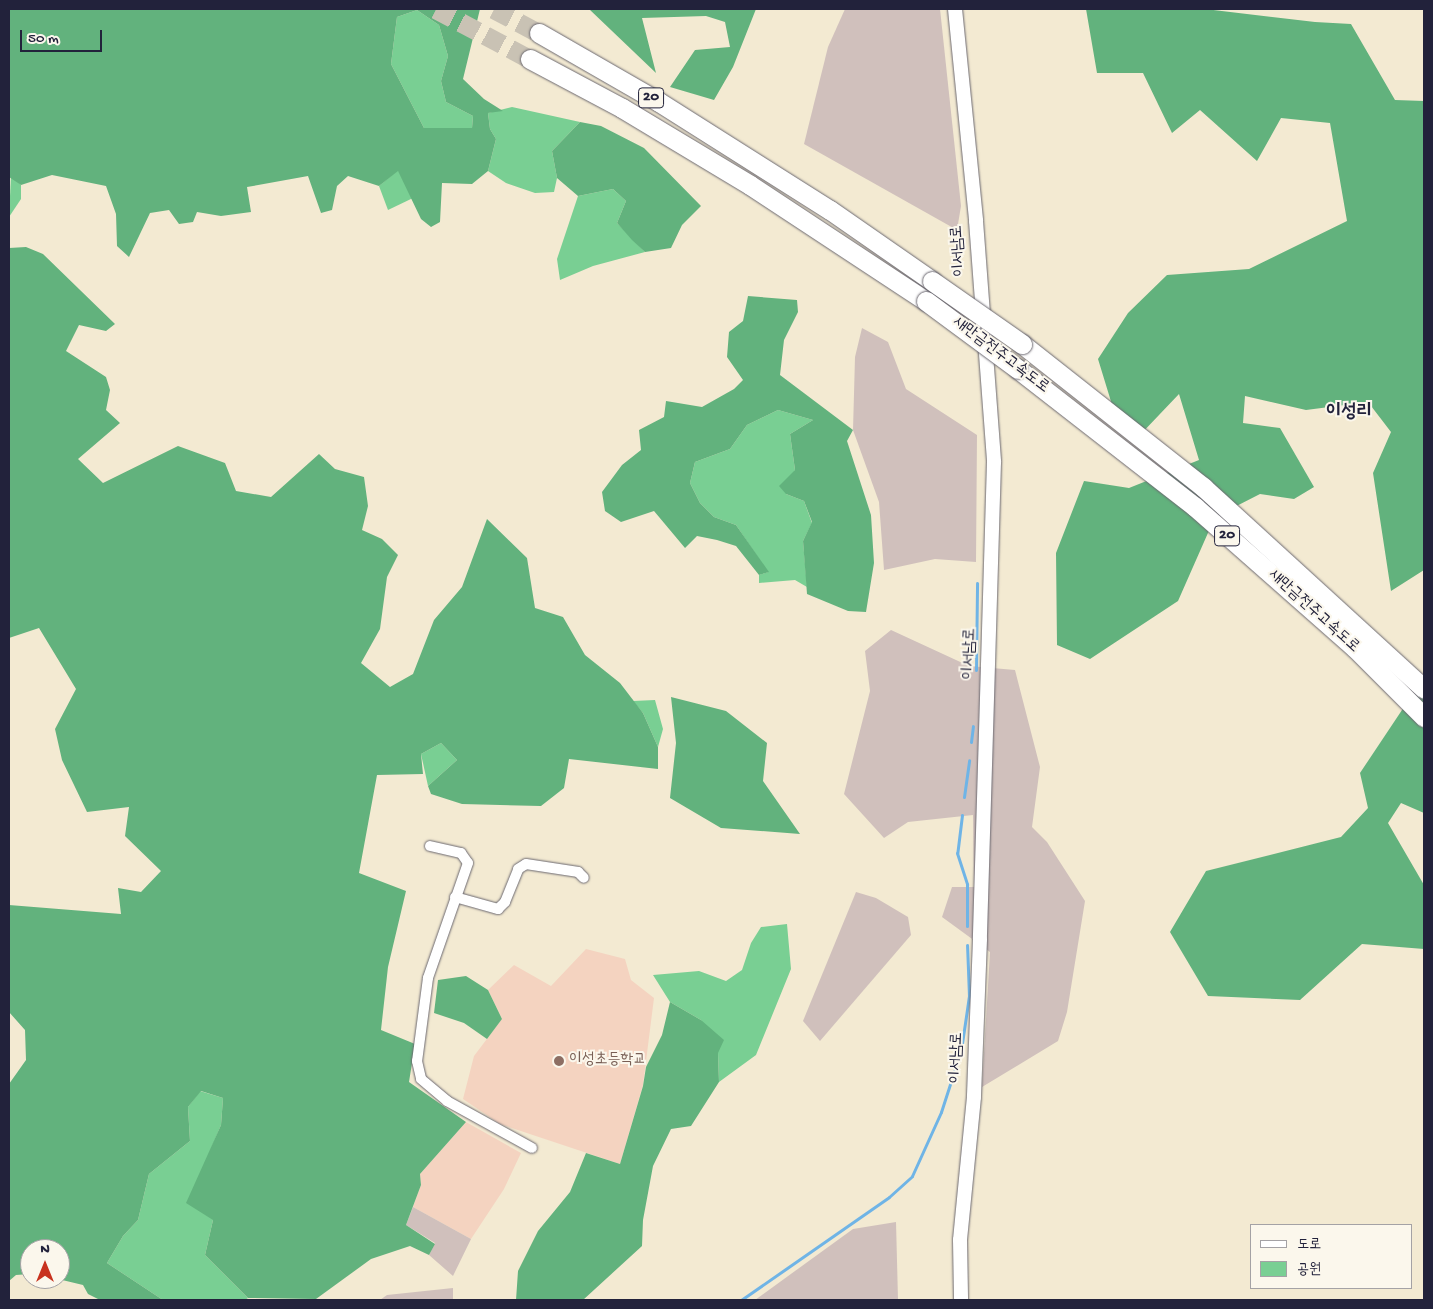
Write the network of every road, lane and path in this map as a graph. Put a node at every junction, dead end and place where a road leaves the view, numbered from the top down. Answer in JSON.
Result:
{"nodes":[{"id":1,"x":955,"y":9,"type":"edge"},
{"id":2,"x":539,"y":32,"type":"tunnel mouth"},
{"id":3,"x":530,"y":58,"type":"tunnel mouth"},
{"id":4,"x":1424,"y":689,"type":"edge"},
{"id":5,"x":1424,"y":716,"type":"edge"},
{"id":6,"x":430,"y":846,"type":"dead end"},
{"id":7,"x":584,"y":878,"type":"dead end"},
{"id":8,"x":455,"y":897,"type":"junction"},
{"id":9,"x":532,"y":1148,"type":"dead end"},
{"id":10,"x":960,"y":1300,"type":"edge"}],
"edges":[{"from":1,"to":10,"type":"main road","name":"이서남로"},
{"from":2,"to":4,"type":"highway","name":"새만금전주고속도로","number":"20","bridge":true},
{"from":3,"to":5,"type":"highway","name":"새만금전주고속도로","number":"20","bridge":true},
{"from":6,"to":8,"type":"street"},
{"from":7,"to":8,"type":"street"},
{"from":8,"to":9,"type":"street"}]}
